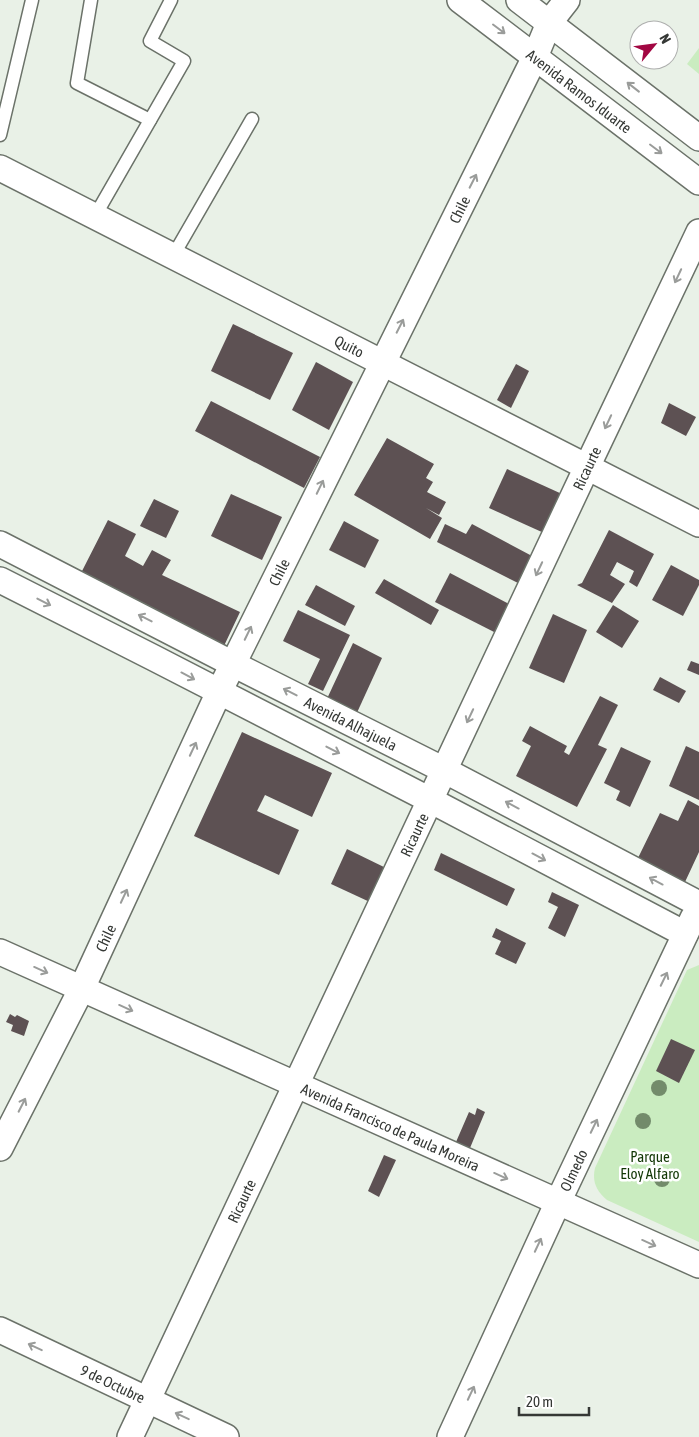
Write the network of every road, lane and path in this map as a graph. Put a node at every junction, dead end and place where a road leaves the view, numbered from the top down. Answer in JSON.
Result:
{"nodes":[{"id":1,"x":32,"y":0,"type":"edge"},
{"id":2,"x":91,"y":0,"type":"edge"},
{"id":3,"x":171,"y":0,"type":"edge"},
{"id":4,"x":460,"y":0,"type":"edge"},
{"id":5,"x":519,"y":0,"type":"edge"},
{"id":6,"x":567,"y":0,"type":"edge"},
{"id":7,"x":549,"y":23,"type":"junction"},
{"id":8,"x":535,"y":57,"type":"junction"},
{"id":9,"x":252,"y":119,"type":"dead end"},
{"id":10,"x":150,"y":120,"type":"junction"},
{"id":11,"x":0,"y":135,"type":"edge"},
{"id":12,"x":699,"y":138,"type":"edge"},
{"id":13,"x":0,"y":168,"type":"edge"},
{"id":14,"x":699,"y":182,"type":"edge"},
{"id":15,"x":95,"y":216,"type":"junction"},
{"id":16,"x":699,"y":232,"type":"edge"},
{"id":17,"x":173,"y":256,"type":"junction"},
{"id":18,"x":382,"y":362,"type":"junction"},
{"id":19,"x":587,"y":467,"type":"junction"},
{"id":20,"x":699,"y":524,"type":"edge"},
{"id":21,"x":0,"y":544,"type":"edge"},
{"id":22,"x":0,"y":580,"type":"edge"},
{"id":23,"x":233,"y":664,"type":"junction"},
{"id":24,"x":219,"y":692,"type":"junction"},
{"id":25,"x":444,"y":770,"type":"junction"},
{"id":26,"x":430,"y":800,"type":"junction"},
{"id":27,"x":695,"y":916,"type":"edge"},
{"id":28,"x":0,"y":952,"type":"edge"},
{"id":29,"x":82,"y":988,"type":"junction"},
{"id":30,"x":296,"y":1084,"type":"junction"},
{"id":31,"x":0,"y":1148,"type":"edge"},
{"id":32,"x":558,"y":1202,"type":"junction"},
{"id":33,"x":699,"y":1265,"type":"edge"},
{"id":34,"x":0,"y":1330,"type":"edge"},
{"id":35,"x":148,"y":1400,"type":"junction"},
{"id":36,"x":130,"y":1437,"type":"edge"},
{"id":37,"x":226,"y":1437,"type":"edge"},
{"id":38,"x":450,"y":1437,"type":"edge"}],
"edges":[{"from":1,"to":11,"type":"lane"},
{"from":2,"to":10,"type":"lane"},
{"from":3,"to":10,"type":"lane"},
{"from":4,"to":8,"type":"street","name":"Avenida Ramos Iduarte","one_way":true},
{"from":5,"to":7,"type":"street"},
{"from":6,"to":7,"type":"street","name":"Chile"},
{"from":7,"to":8,"type":"street","name":"Chile"},
{"from":12,"to":7,"type":"street","one_way":true},
{"from":8,"to":14,"type":"street","name":"Avenida Ramos Iduarte","one_way":true},
{"from":18,"to":8,"type":"street","name":"Chile","one_way":true},
{"from":9,"to":17,"type":"lane"},
{"from":10,"to":15,"type":"lane"},
{"from":13,"to":15,"type":"street","name":"Quito"},
{"from":15,"to":17,"type":"street","name":"Quito"},
{"from":16,"to":19,"type":"street","name":"Ricaurte","one_way":true},
{"from":17,"to":18,"type":"street","name":"Quito"},
{"from":18,"to":19,"type":"street","name":"Quito"},
{"from":23,"to":18,"type":"street","name":"Chile","one_way":true},
{"from":19,"to":20,"type":"street","name":"Quito"},
{"from":19,"to":25,"type":"street","name":"Ricaurte","one_way":true},
{"from":23,"to":21,"type":"street","name":"Avenida Alhajuela","one_way":true},
{"from":22,"to":24,"type":"street","one_way":true},
{"from":23,"to":24,"type":"street","name":"Chile"},
{"from":25,"to":23,"type":"street","name":"Avenida Alhajuela","one_way":true},
{"from":24,"to":26,"type":"street","one_way":true},
{"from":29,"to":24,"type":"street","name":"Chile","one_way":true},
{"from":25,"to":26,"type":"street","name":"Ricaurte"},
{"from":27,"to":25,"type":"street","name":"Avenida Alhajuela","one_way":true},
{"from":26,"to":27,"type":"street","one_way":true},
{"from":26,"to":30,"type":"street","name":"Ricaurte"},
{"from":32,"to":27,"type":"street","name":"Olmedo","one_way":true},
{"from":28,"to":29,"type":"street","name":"Avenida Francisco de Paula Moreira","one_way":true},
{"from":29,"to":30,"type":"street","name":"Avenida Francisco de Paula Moreira","one_way":true},
{"from":31,"to":29,"type":"street","name":"Chile","one_way":true},
{"from":30,"to":32,"type":"street","name":"Avenida Francisco de Paula Moreira","one_way":true},
{"from":30,"to":35,"type":"street","name":"Ricaurte"},
{"from":32,"to":33,"type":"street","name":"Avenida Francisco de Paula Moreira","one_way":true},
{"from":38,"to":32,"type":"street","name":"Olmedo","one_way":true},
{"from":35,"to":34,"type":"street","name":"9 de Octubre","one_way":true},
{"from":35,"to":36,"type":"street","name":"Ricaurte"},
{"from":37,"to":35,"type":"street","name":"9 de Octubre","one_way":true}]}
